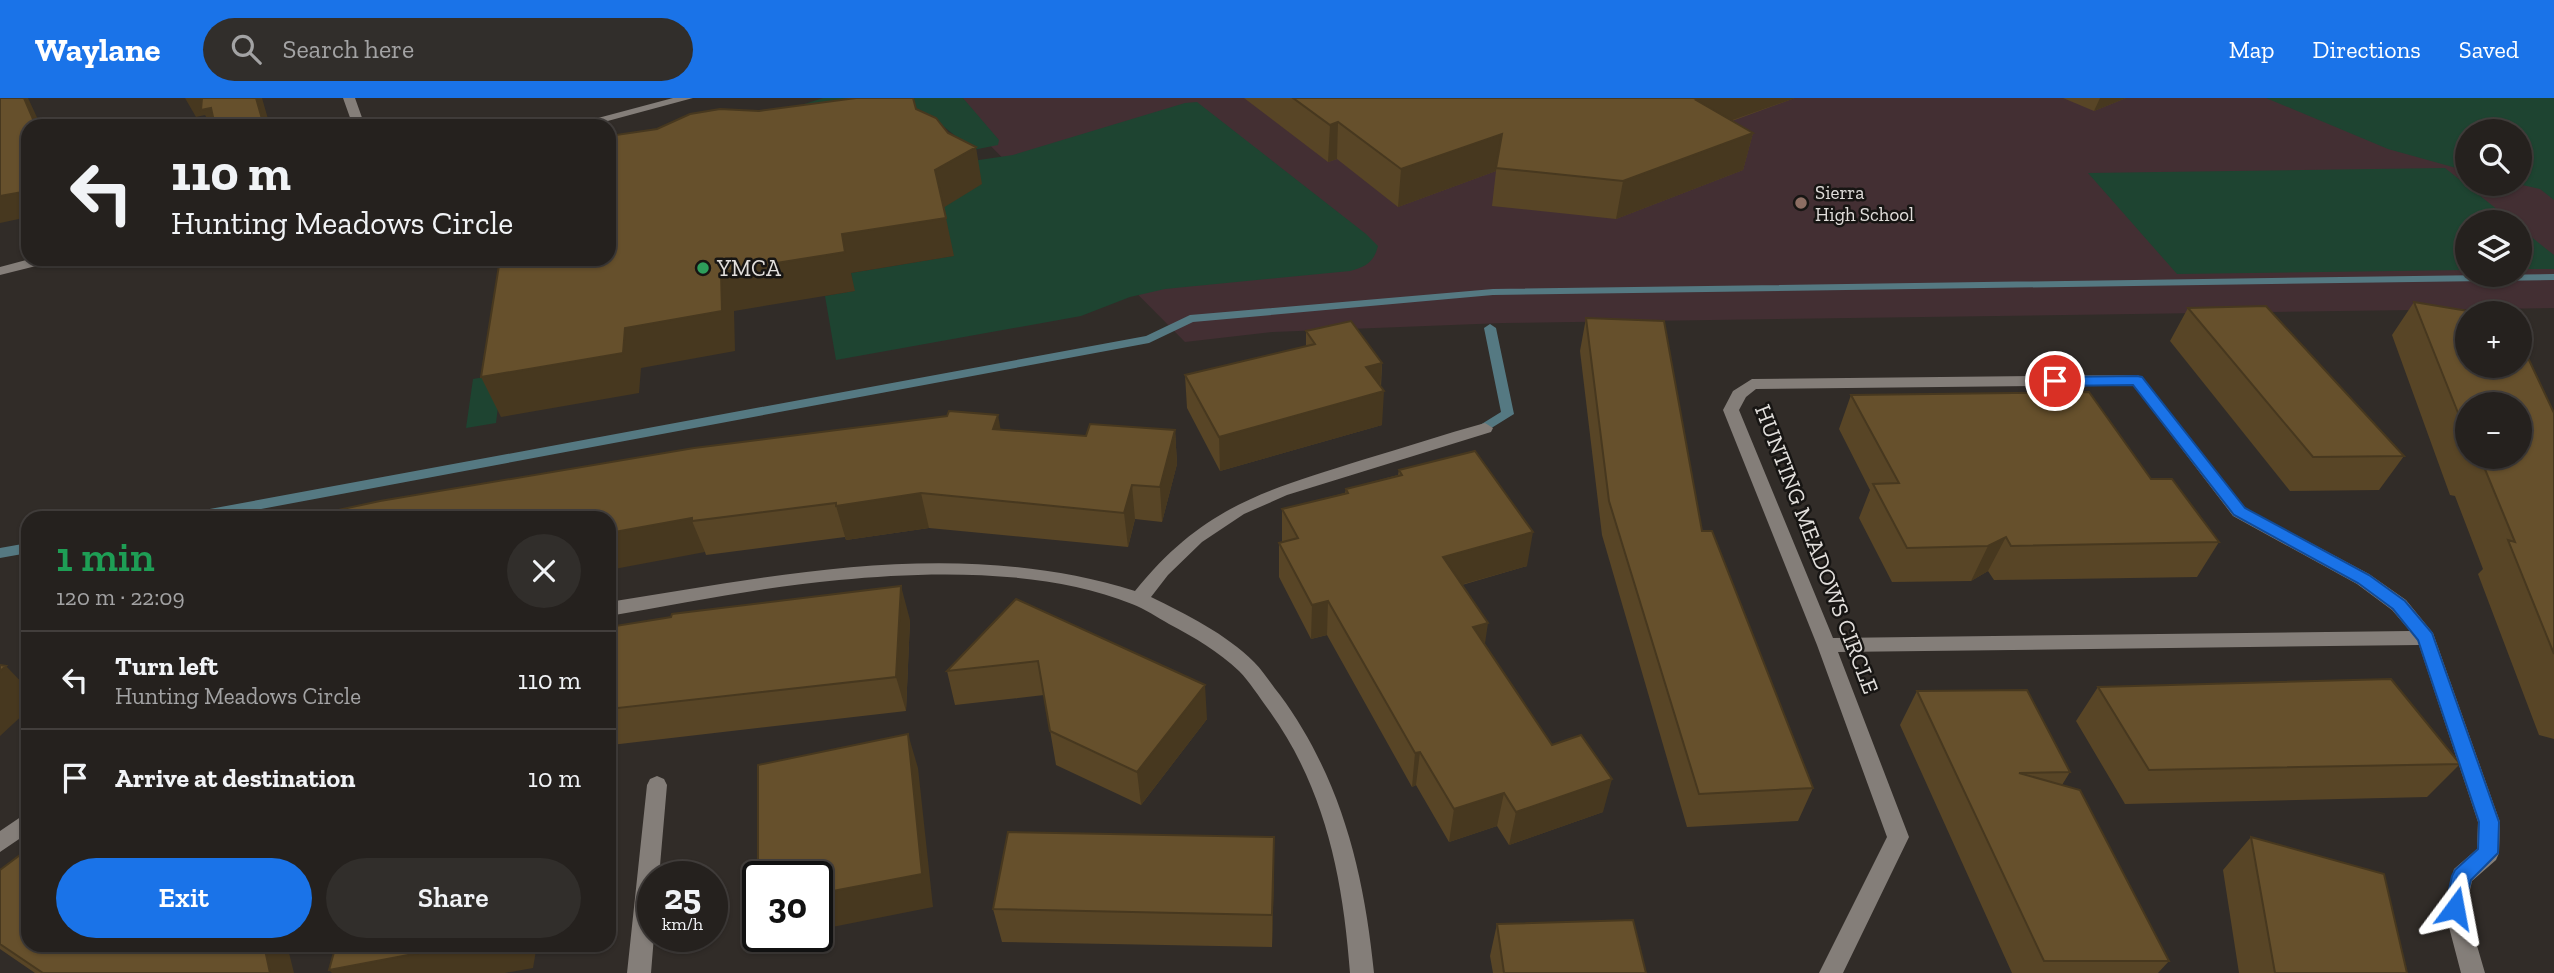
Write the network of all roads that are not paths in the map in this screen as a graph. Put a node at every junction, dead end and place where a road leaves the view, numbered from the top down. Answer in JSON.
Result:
{"nodes":[{"id":1,"x":348,"y":98,"type":"edge"},
{"id":2,"x":687,"y":98,"type":"edge"},
{"id":3,"x":356,"y":119,"type":"edge"},
{"id":4,"x":603,"y":119,"type":"edge"},
{"id":5,"x":21,"y":266,"type":"edge"},
{"id":6,"x":0,"y":271,"type":"edge"},
{"id":7,"x":1485,"y":428,"type":"dead end"},
{"id":8,"x":1139,"y":599,"type":"junction"},
{"id":9,"x":616,"y":608,"type":"edge"},
{"id":10,"x":2426,"y":638,"type":"junction"},
{"id":11,"x":1826,"y":645,"type":"junction"},
{"id":12,"x":657,"y":785,"type":"dead end"},
{"id":13,"x":21,"y":826,"type":"edge"},
{"id":14,"x":0,"y":843,"type":"edge"},
{"id":15,"x":639,"y":973,"type":"edge"},
{"id":16,"x":1362,"y":973,"type":"edge"},
{"id":17,"x":1831,"y":973,"type":"edge"},
{"id":18,"x":2473,"y":973,"type":"edge"}],
"edges":[{"from":1,"to":3,"type":"street"},
{"from":2,"to":4,"type":"street"},
{"from":5,"to":6,"type":"street"},
{"from":7,"to":8,"type":"street"},
{"from":8,"to":9,"type":"street"},
{"from":8,"to":16,"type":"street"},
{"from":10,"to":11,"type":"street"},
{"from":10,"to":11,"type":"street","name":"HUNTING MEADOWS CIRCLE"},
{"from":10,"to":18,"type":"street","name":"HUNTING MEADOWS CIRCLE"},
{"from":11,"to":17,"type":"street","name":"HUNTING MEADOWS CIRCLE"},
{"from":12,"to":15,"type":"street"},
{"from":13,"to":14,"type":"street"}]}
